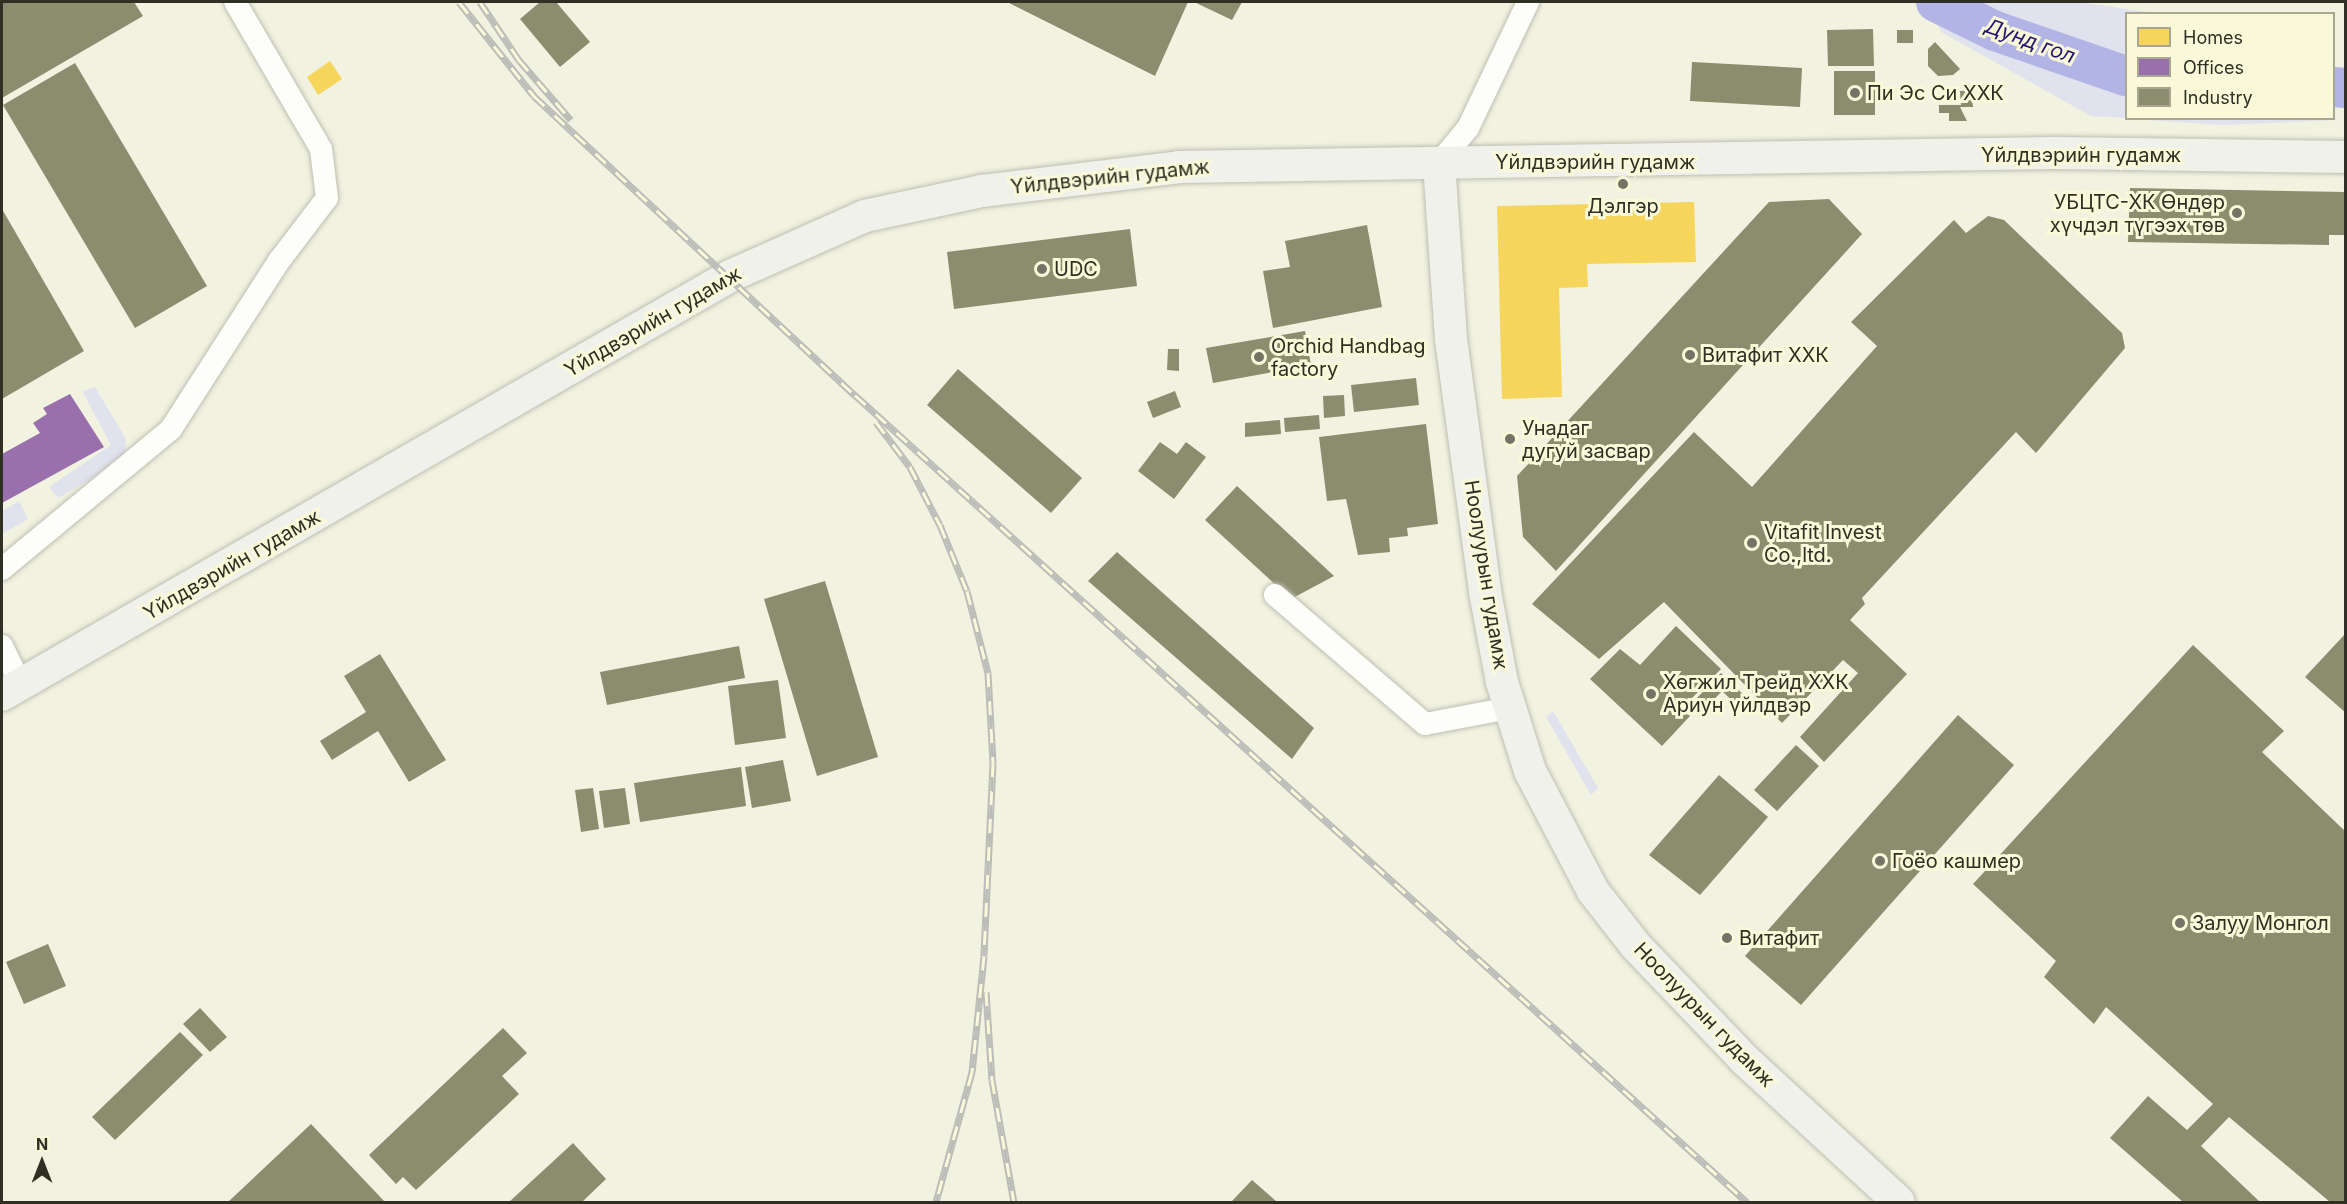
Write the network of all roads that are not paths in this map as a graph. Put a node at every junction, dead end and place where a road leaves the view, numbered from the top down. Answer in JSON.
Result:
{"nodes":[{"id":1,"x":235,"y":2,"type":"edge"},
{"id":2,"x":1528,"y":2,"type":"edge"},
{"id":3,"x":2346,"y":157,"type":"edge"},
{"id":4,"x":1439,"y":163,"type":"junction"},
{"id":5,"x":2,"y":569,"type":"edge"},
{"id":6,"x":1275,"y":595,"type":"dead end"},
{"id":7,"x":2,"y":646,"type":"edge"},
{"id":8,"x":11,"y":689,"type":"edge"},
{"id":9,"x":1510,"y":708,"type":"junction"},
{"id":10,"x":1899,"y":1203,"type":"edge"}],
"edges":[{"from":1,"to":5,"type":"street"},
{"from":2,"to":4,"type":"street"},
{"from":3,"to":4,"type":"main road","name":"Yйлдвэрийн гудамж"},
{"from":4,"to":8,"type":"main road","name":"Yйлдвэрийн гудамж"},
{"from":4,"to":9,"type":"main road","name":"Ноолуурын гудамж"},
{"from":6,"to":9,"type":"street"},
{"from":7,"to":8,"type":"street"},
{"from":9,"to":10,"type":"main road","name":"Ноолуурын гудамж"}]}
